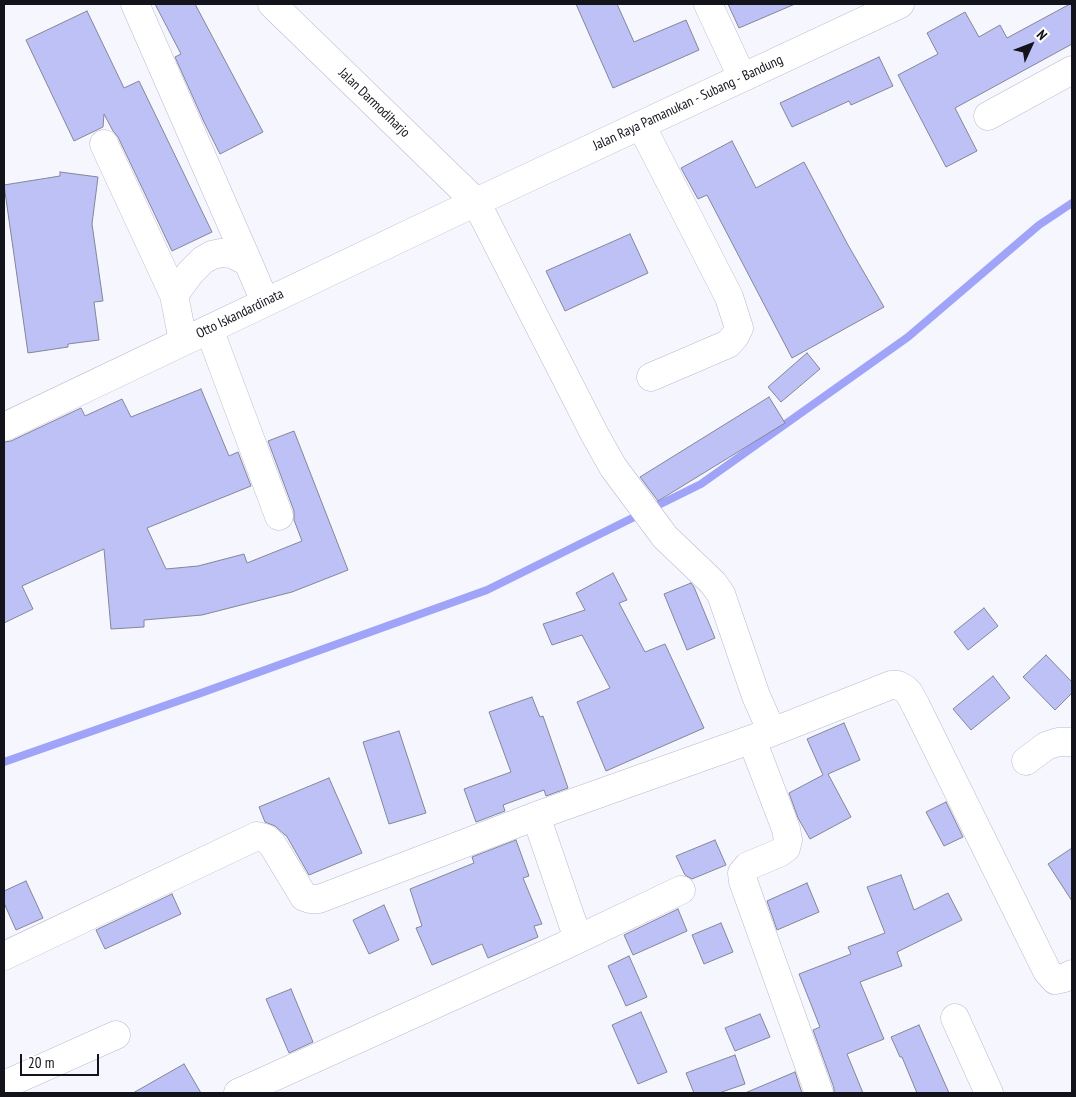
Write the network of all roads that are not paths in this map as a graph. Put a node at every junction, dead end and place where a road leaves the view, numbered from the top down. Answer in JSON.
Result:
{"nodes":[{"id":1,"x":135,"y":4,"type":"edge"},
{"id":2,"x":272,"y":4,"type":"edge"},
{"id":3,"x":708,"y":4,"type":"edge"},
{"id":4,"x":900,"y":4,"type":"edge"},
{"id":5,"x":1072,"y":70,"type":"edge"},
{"id":6,"x":742,"y":77,"type":"junction"},
{"id":7,"x":988,"y":116,"type":"dead end"},
{"id":8,"x":641,"y":125,"type":"junction"},
{"id":9,"x":104,"y":144,"type":"dead end"},
{"id":10,"x":476,"y":202,"type":"junction"},
{"id":11,"x":248,"y":262,"type":"junction"},
{"id":12,"x":174,"y":295,"type":"junction"},
{"id":13,"x":265,"y":302,"type":"junction"},
{"id":14,"x":209,"y":329,"type":"junction"},
{"id":15,"x":184,"y":341,"type":"junction"},
{"id":16,"x":651,"y":377,"type":"dead end"},
{"id":17,"x":4,"y":427,"type":"edge"},
{"id":18,"x":279,"y":516,"type":"dead end"},
{"id":19,"x":762,"y":736,"type":"junction"},
{"id":20,"x":1072,"y":742,"type":"edge"},
{"id":21,"x":1026,"y":761,"type":"dead end"},
{"id":22,"x":536,"y":816,"type":"junction"},
{"id":23,"x":681,"y":890,"type":"dead end"},
{"id":24,"x":578,"y":939,"type":"junction"},
{"id":25,"x":4,"y":956,"type":"edge"},
{"id":26,"x":1072,"y":974,"type":"edge"},
{"id":27,"x":955,"y":1018,"type":"dead end"},
{"id":28,"x":116,"y":1035,"type":"dead end"},
{"id":29,"x":4,"y":1085,"type":"edge"},
{"id":30,"x":238,"y":1093,"type":"edge"},
{"id":31,"x":819,"y":1093,"type":"edge"},
{"id":32,"x":988,"y":1093,"type":"edge"}],
"edges":[{"from":1,"to":11,"type":"street"},
{"from":2,"to":10,"type":"street","name":"Jalan Darmodiharjo"},
{"from":3,"to":6,"type":"street"},
{"from":4,"to":6,"type":"street","name":"Jalan Raya Pamanukan - Subang - Bandung"},
{"from":5,"to":7,"type":"street"},
{"from":6,"to":8,"type":"street","name":"Jalan Raya Pamanukan - Subang - Bandung"},
{"from":8,"to":10,"type":"street","name":"Jalan Raya Pamanukan - Subang - Bandung"},
{"from":8,"to":16,"type":"street"},
{"from":9,"to":12,"type":"street"},
{"from":10,"to":13,"type":"street","name":"Otto Iskandardinata"},
{"from":10,"to":19,"type":"street","name":"Jalan Darmodiharjo"},
{"from":11,"to":12,"type":"street"},
{"from":11,"to":13,"type":"street"},
{"from":12,"to":15,"type":"street"},
{"from":13,"to":14,"type":"street","name":"Otto Iskandardinata"},
{"from":14,"to":15,"type":"street","name":"Otto Iskandardinata"},
{"from":14,"to":18,"type":"street"},
{"from":15,"to":17,"type":"street","name":"Otto Iskandardinata"},
{"from":19,"to":22,"type":"street"},
{"from":19,"to":26,"type":"street"},
{"from":19,"to":31,"type":"street","name":"Jalan Darmodiharjo"},
{"from":20,"to":21,"type":"street"},
{"from":22,"to":24,"type":"street"},
{"from":22,"to":25,"type":"street"},
{"from":23,"to":24,"type":"street"},
{"from":24,"to":30,"type":"street"},
{"from":27,"to":32,"type":"street"},
{"from":28,"to":29,"type":"street"}]}
